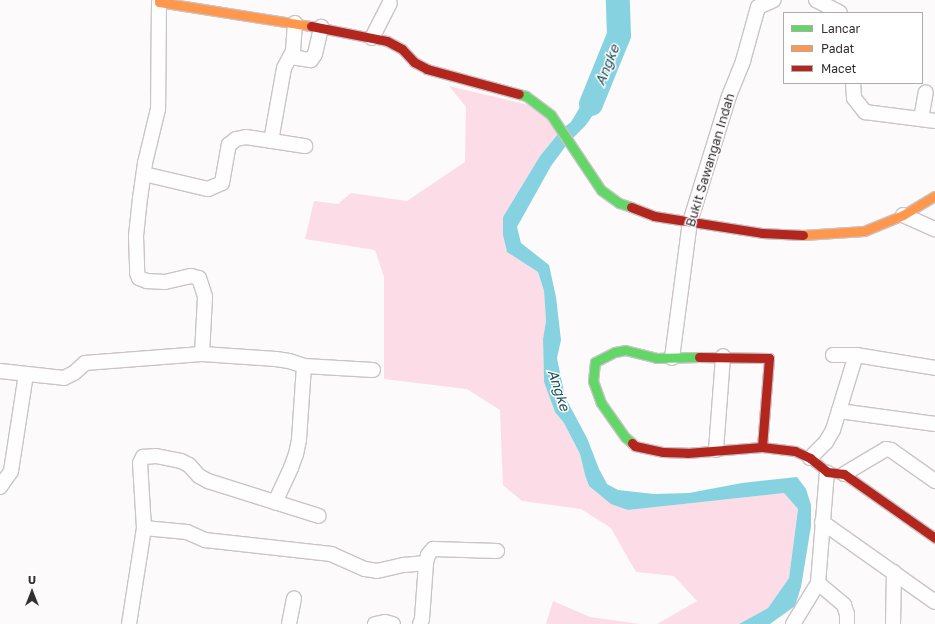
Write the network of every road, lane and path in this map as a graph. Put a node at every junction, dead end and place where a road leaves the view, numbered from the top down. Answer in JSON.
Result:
{"nodes":[{"id":1,"x":774,"y":0,"type":"edge"},
{"id":2,"x":816,"y":0,"type":"edge"},
{"id":3,"x":159,"y":1,"type":"edge"},
{"id":4,"x":390,"y":3,"type":"dead end"},
{"id":5,"x":838,"y":12,"type":"edge"},
{"id":6,"x":295,"y":22,"type":"junction"},
{"id":7,"x":321,"y":27,"type":"junction"},
{"id":8,"x":372,"y":38,"type":"junction"},
{"id":9,"x":291,"y":57,"type":"junction"},
{"id":10,"x":853,"y":84,"type":"edge"},
{"id":11,"x":926,"y":92,"type":"dead end"},
{"id":12,"x":928,"y":120,"type":"edge"},
{"id":13,"x":271,"y":141,"type":"junction"},
{"id":14,"x":305,"y":146,"type":"dead end"},
{"id":15,"x":144,"y":174,"type":"junction"},
{"id":16,"x":934,"y":199,"type":"edge"},
{"id":17,"x":903,"y":215,"type":"junction"},
{"id":18,"x":690,"y":222,"type":"junction"},
{"id":19,"x":935,"y":229,"type":"edge"},
{"id":20,"x":202,"y":354,"type":"junction"},
{"id":21,"x":833,"y":354,"type":"dead end"},
{"id":22,"x":856,"y":354,"type":"junction"},
{"id":23,"x":723,"y":356,"type":"junction"},
{"id":24,"x":672,"y":358,"type":"junction"},
{"id":25,"x":304,"y":366,"type":"junction"},
{"id":26,"x":935,"y":368,"type":"edge"},
{"id":27,"x":373,"y":370,"type":"dead end"},
{"id":28,"x":0,"y":371,"type":"edge"},
{"id":29,"x":26,"y":374,"type":"junction"},
{"id":30,"x":840,"y":411,"type":"junction"},
{"id":31,"x":935,"y":424,"type":"edge"},
{"id":32,"x":762,"y":447,"type":"junction"},
{"id":33,"x":716,"y":450,"type":"junction"},
{"id":34,"x":810,"y":458,"type":"junction"},
{"id":35,"x":827,"y":472,"type":"junction"},
{"id":36,"x":844,"y":474,"type":"junction"},
{"id":37,"x":935,"y":481,"type":"edge"},
{"id":38,"x":0,"y":487,"type":"edge"},
{"id":39,"x":275,"y":502,"type":"junction"},
{"id":40,"x":319,"y":516,"type":"dead end"},
{"id":41,"x":822,"y":522,"type":"junction"},
{"id":42,"x":144,"y":528,"type":"junction"},
{"id":43,"x":935,"y":538,"type":"edge"},
{"id":44,"x":497,"y":551,"type":"dead end"},
{"id":45,"x":426,"y":563,"type":"junction"},
{"id":46,"x":894,"y":572,"type":"junction"},
{"id":47,"x":818,"y":583,"type":"junction"},
{"id":48,"x":294,"y":598,"type":"dead end"},
{"id":49,"x":935,"y":602,"type":"edge"},
{"id":50,"x":129,"y":624,"type":"edge"},
{"id":51,"x":289,"y":624,"type":"edge"},
{"id":52,"x":375,"y":624,"type":"edge"},
{"id":53,"x":393,"y":624,"type":"edge"},
{"id":54,"x":420,"y":624,"type":"edge"},
{"id":55,"x":793,"y":624,"type":"edge"},
{"id":56,"x":847,"y":624,"type":"edge"},
{"id":57,"x":893,"y":624,"type":"edge"}],
"edges":[{"from":1,"to":18,"type":"street","name":"Bukit Sawangan Indah"},
{"from":2,"to":5,"type":"street"},
{"from":3,"to":6,"type":"street"},
{"from":3,"to":15,"type":"street"},
{"from":4,"to":8,"type":"street"},
{"from":6,"to":7,"type":"street"},
{"from":6,"to":9,"type":"street"},
{"from":7,"to":8,"type":"street"},
{"from":7,"to":9,"type":"street"},
{"from":8,"to":18,"type":"street"},
{"from":9,"to":13,"type":"street"},
{"from":10,"to":12,"type":"street"},
{"from":11,"to":12,"type":"street"},
{"from":13,"to":14,"type":"street"},
{"from":13,"to":15,"type":"street"},
{"from":15,"to":20,"type":"street"},
{"from":16,"to":17,"type":"street"},
{"from":17,"to":18,"type":"street"},
{"from":17,"to":19,"type":"street"},
{"from":18,"to":24,"type":"street","name":"Bukit Sawangan Indah"},
{"from":20,"to":25,"type":"street"},
{"from":20,"to":29,"type":"street"},
{"from":21,"to":22,"type":"street"},
{"from":22,"to":26,"type":"street"},
{"from":22,"to":30,"type":"street"},
{"from":23,"to":24,"type":"street"},
{"from":23,"to":32,"type":"street"},
{"from":23,"to":33,"type":"street"},
{"from":24,"to":33,"type":"street"},
{"from":25,"to":27,"type":"street"},
{"from":25,"to":39,"type":"street"},
{"from":28,"to":29,"type":"street"},
{"from":29,"to":38,"type":"street"},
{"from":30,"to":31,"type":"street"},
{"from":30,"to":34,"type":"street"},
{"from":32,"to":33,"type":"street"},
{"from":32,"to":34,"type":"street"},
{"from":34,"to":35,"type":"street"},
{"from":35,"to":36,"type":"street"},
{"from":35,"to":41,"type":"street"},
{"from":36,"to":37,"type":"street"},
{"from":36,"to":43,"type":"street"},
{"from":39,"to":40,"type":"street"},
{"from":39,"to":42,"type":"street"},
{"from":41,"to":46,"type":"street"},
{"from":41,"to":47,"type":"street"},
{"from":42,"to":45,"type":"street"},
{"from":42,"to":50,"type":"street"},
{"from":44,"to":45,"type":"street"},
{"from":45,"to":54,"type":"street"},
{"from":46,"to":49,"type":"street"},
{"from":46,"to":57,"type":"street"},
{"from":47,"to":55,"type":"street"},
{"from":47,"to":56,"type":"street"},
{"from":48,"to":51,"type":"street"},
{"from":52,"to":53,"type":"street"}]}
